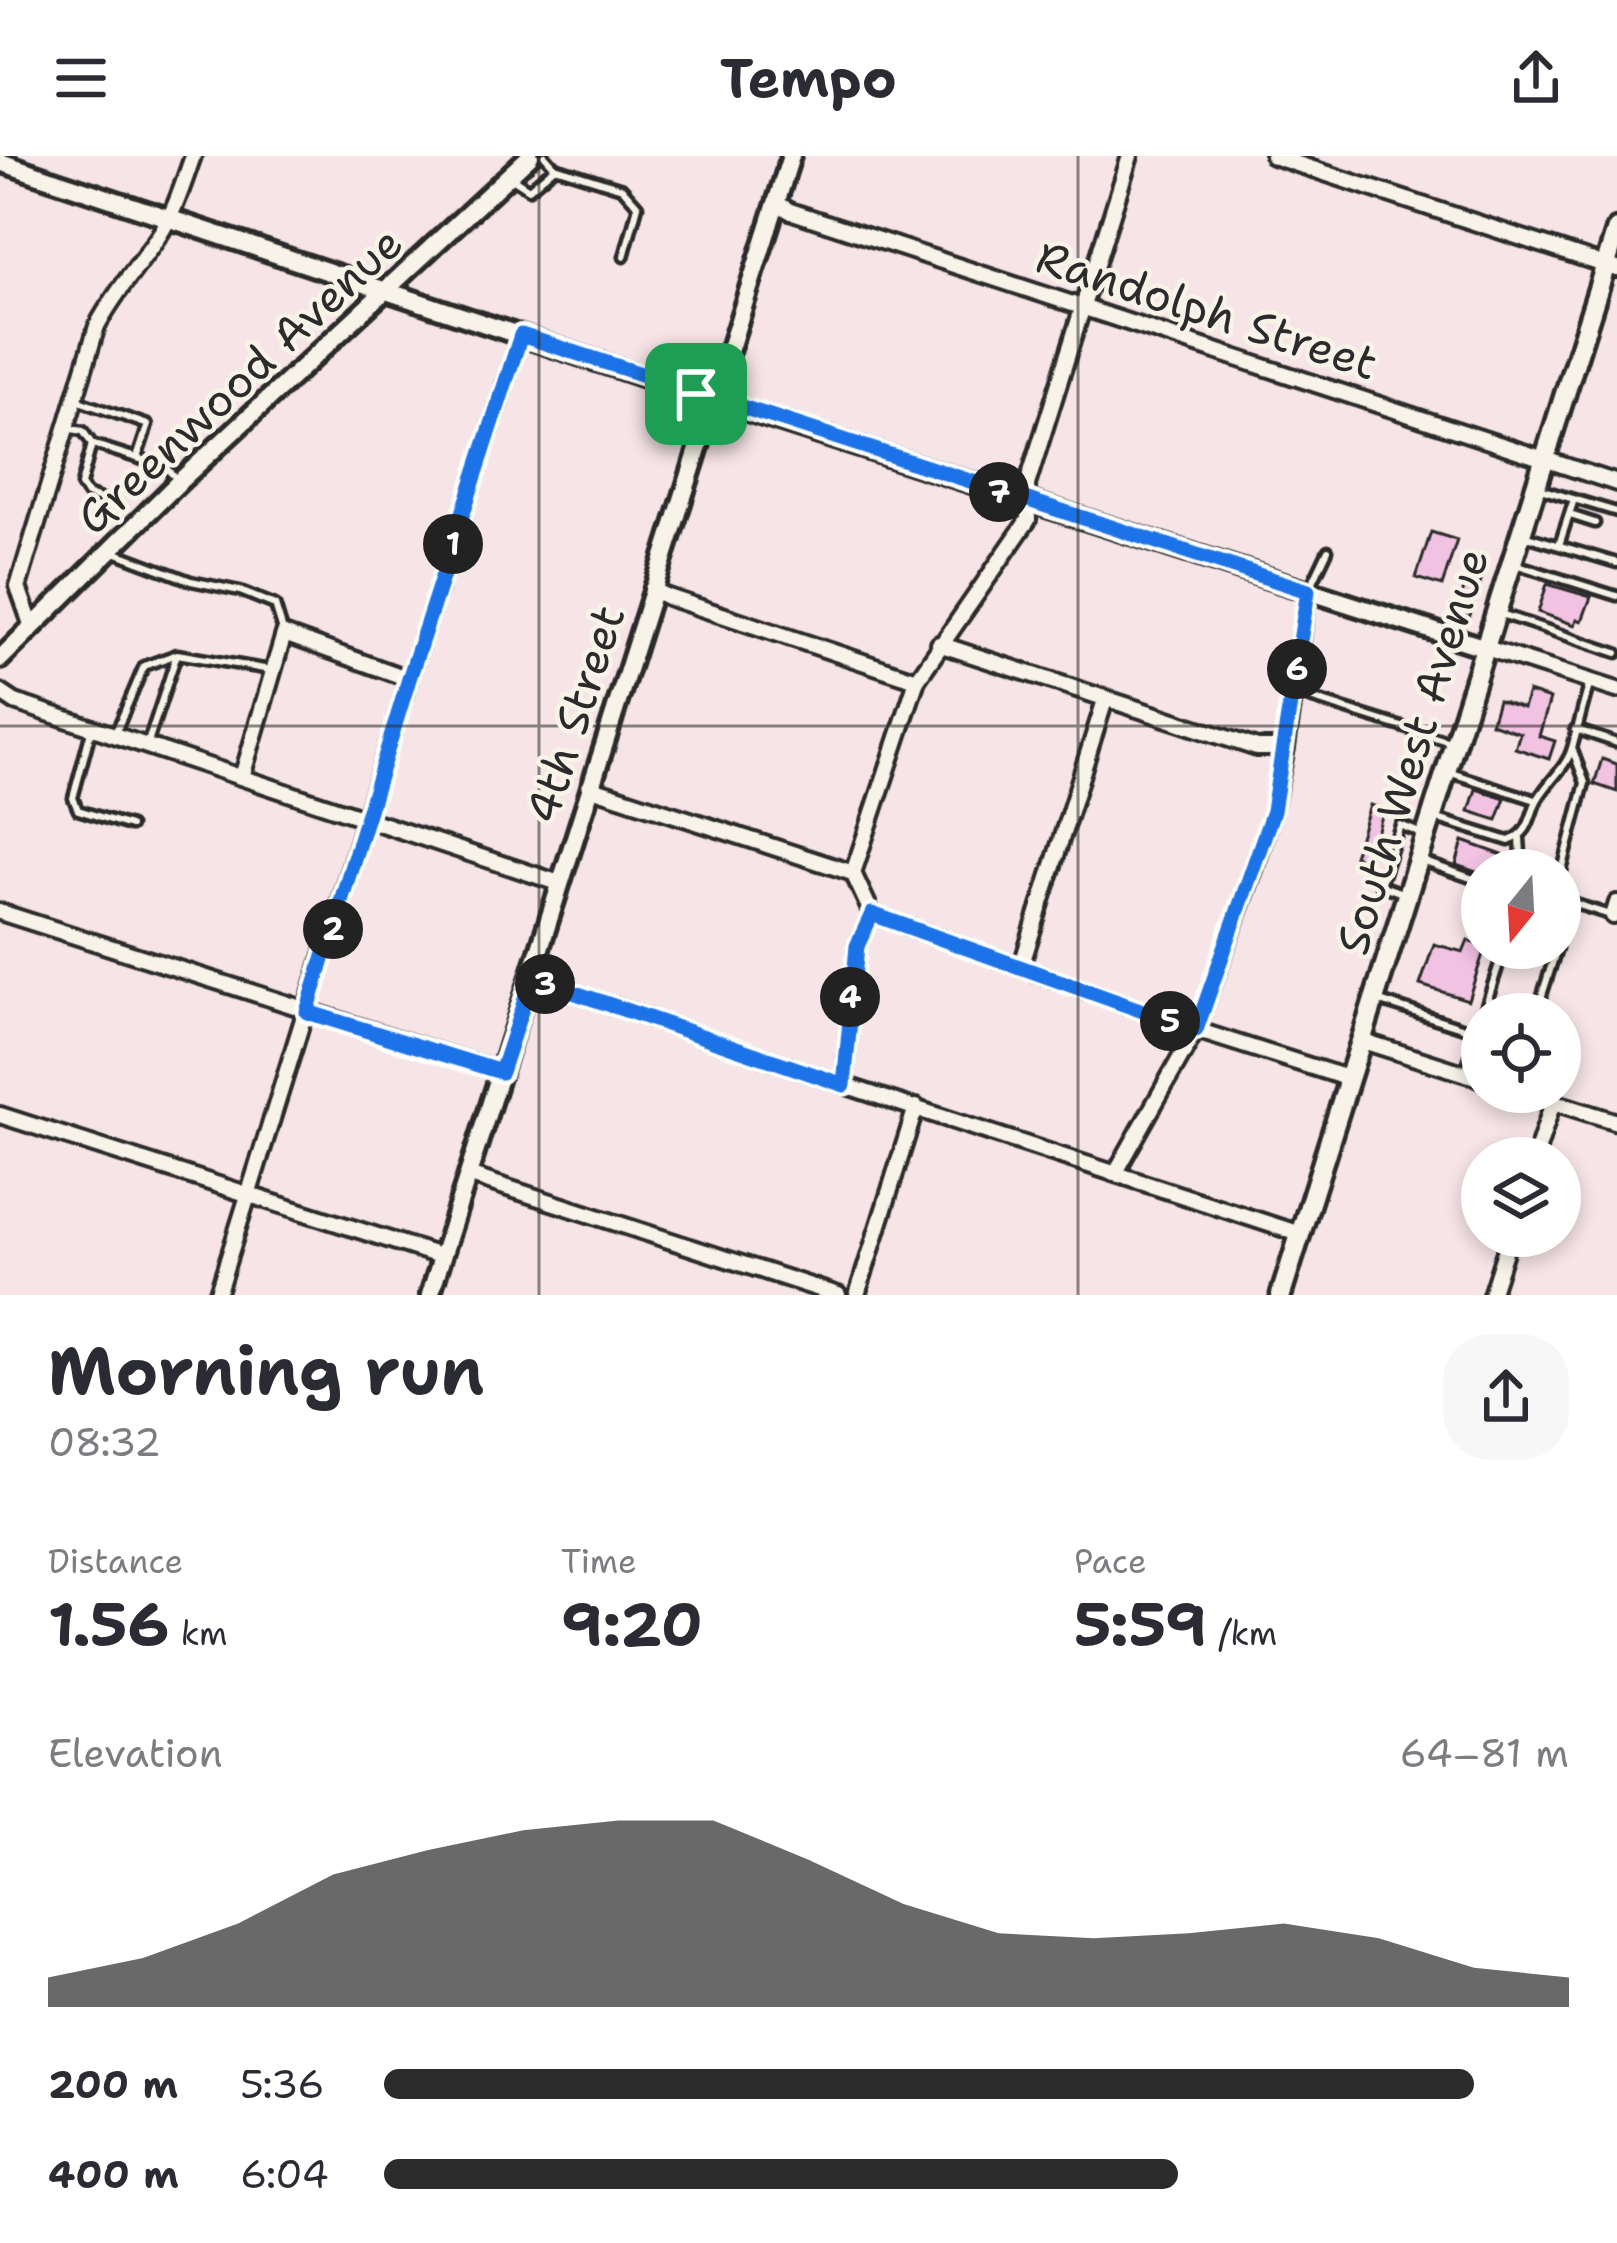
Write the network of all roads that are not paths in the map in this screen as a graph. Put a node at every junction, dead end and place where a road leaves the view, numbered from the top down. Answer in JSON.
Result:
{"nodes":[{"id":1,"x":193,"y":156,"type":"edge"},
{"id":2,"x":530,"y":156,"type":"edge"},
{"id":3,"x":545,"y":156,"type":"edge"},
{"id":4,"x":791,"y":156,"type":"edge"},
{"id":5,"x":1130,"y":156,"type":"edge"},
{"id":6,"x":1274,"y":156,"type":"edge"},
{"id":7,"x":0,"y":162,"type":"edge"},
{"id":8,"x":554,"y":167,"type":"junction"},
{"id":9,"x":509,"y":176,"type":"junction"},
{"id":10,"x":777,"y":203,"type":"junction"},
{"id":11,"x":169,"y":218,"type":"junction"},
{"id":12,"x":1617,"y":229,"type":"edge"},
{"id":13,"x":624,"y":257,"type":"dead end"},
{"id":14,"x":1611,"y":267,"type":"edge"},
{"id":15,"x":385,"y":289,"type":"junction"},
{"id":16,"x":1084,"y":308,"type":"junction"},
{"id":17,"x":521,"y":335,"type":"junction"},
{"id":18,"x":74,"y":399,"type":"junction"},
{"id":19,"x":713,"y":400,"type":"junction"},
{"id":20,"x":66,"y":428,"type":"junction"},
{"id":21,"x":92,"y":444,"type":"junction"},
{"id":22,"x":137,"y":458,"type":"junction"},
{"id":23,"x":1546,"y":460,"type":"junction"},
{"id":24,"x":180,"y":481,"type":"junction"},
{"id":25,"x":1617,"y":483,"type":"edge"},
{"id":26,"x":1536,"y":488,"type":"junction"},
{"id":27,"x":100,"y":499,"type":"dead end"},
{"id":28,"x":1574,"y":500,"type":"junction"},
{"id":29,"x":1026,"y":502,"type":"junction"},
{"id":30,"x":1617,"y":512,"type":"edge"},
{"id":31,"x":1569,"y":514,"type":"junction"},
{"id":32,"x":1595,"y":523,"type":"dead end"},
{"id":33,"x":1520,"y":534,"type":"junction"},
{"id":34,"x":1559,"y":545,"type":"junction"},
{"id":35,"x":109,"y":550,"type":"junction"},
{"id":36,"x":1328,"y":550,"type":"dead end"},
{"id":37,"x":1510,"y":562,"type":"junction"},
{"id":38,"x":1617,"y":563,"type":"edge"},
{"id":39,"x":652,"y":589,"type":"junction"},
{"id":40,"x":1308,"y":591,"type":"junction"},
{"id":41,"x":1617,"y":596,"type":"edge"},
{"id":42,"x":1495,"y":611,"type":"junction"},
{"id":43,"x":32,"y":627,"type":"junction"},
{"id":44,"x":284,"y":634,"type":"junction"},
{"id":45,"x":939,"y":644,"type":"junction"},
{"id":46,"x":1484,"y":647,"type":"junction"},
{"id":47,"x":1617,"y":652,"type":"edge"},
{"id":48,"x":177,"y":654,"type":"junction"},
{"id":49,"x":0,"y":659,"type":"edge"},
{"id":50,"x":274,"y":671,"type":"junction"},
{"id":51,"x":409,"y":679,"type":"junction"},
{"id":52,"x":917,"y":680,"type":"junction"},
{"id":53,"x":1590,"y":682,"type":"junction"},
{"id":54,"x":1617,"y":690,"type":"edge"},
{"id":55,"x":0,"y":692,"type":"edge"},
{"id":56,"x":1294,"y":693,"type":"junction"},
{"id":57,"x":1105,"y":700,"type":"junction"},
{"id":58,"x":92,"y":727,"type":"junction"},
{"id":59,"x":1575,"y":729,"type":"junction"},
{"id":60,"x":115,"y":734,"type":"junction"},
{"id":61,"x":1454,"y":743,"type":"junction"},
{"id":62,"x":1617,"y":743,"type":"edge"},
{"id":63,"x":147,"y":746,"type":"junction"},
{"id":64,"x":1286,"y":748,"type":"junction"},
{"id":65,"x":1572,"y":748,"type":"junction"},
{"id":66,"x":1445,"y":772,"type":"junction"},
{"id":67,"x":242,"y":777,"type":"junction"},
{"id":68,"x":590,"y":787,"type":"junction"},
{"id":69,"x":1536,"y":800,"type":"junction"},
{"id":70,"x":367,"y":819,"type":"junction"},
{"id":71,"x":130,"y":826,"type":"dead end"},
{"id":72,"x":1429,"y":826,"type":"junction"},
{"id":73,"x":1520,"y":837,"type":"junction"},
{"id":74,"x":1521,"y":849,"type":"edge"},
{"id":75,"x":1568,"y":849,"type":"edge"},
{"id":76,"x":1418,"y":860,"type":"junction"},
{"id":77,"x":853,"y":873,"type":"junction"},
{"id":78,"x":1461,"y":875,"type":"edge"},
{"id":79,"x":560,"y":883,"type":"junction"},
{"id":80,"x":1408,"y":895,"type":"junction"},
{"id":81,"x":1581,"y":905,"type":"edge"},
{"id":82,"x":1615,"y":910,"type":"edge"},
{"id":83,"x":0,"y":912,"type":"edge"},
{"id":84,"x":872,"y":914,"type":"junction"},
{"id":85,"x":1021,"y":967,"type":"junction"},
{"id":86,"x":532,"y":978,"type":"junction"},
{"id":87,"x":1376,"y":1000,"type":"junction"},
{"id":88,"x":307,"y":1012,"type":"junction"},
{"id":89,"x":1461,"y":1027,"type":"edge"},
{"id":90,"x":1196,"y":1030,"type":"junction"},
{"id":91,"x":1364,"y":1041,"type":"junction"},
{"id":92,"x":501,"y":1072,"type":"junction"},
{"id":93,"x":1461,"y":1073,"type":"edge"},
{"id":94,"x":1350,"y":1079,"type":"junction"},
{"id":95,"x":844,"y":1085,"type":"junction"},
{"id":96,"x":916,"y":1107,"type":"junction"},
{"id":97,"x":1581,"y":1111,"type":"edge"},
{"id":98,"x":0,"y":1115,"type":"edge"},
{"id":99,"x":1617,"y":1122,"type":"edge"},
{"id":100,"x":1116,"y":1172,"type":"junction"},
{"id":101,"x":468,"y":1175,"type":"junction"},
{"id":102,"x":248,"y":1196,"type":"junction"},
{"id":103,"x":1300,"y":1234,"type":"junction"},
{"id":104,"x":443,"y":1257,"type":"junction"},
{"id":105,"x":1503,"y":1257,"type":"edge"},
{"id":106,"x":217,"y":1295,"type":"edge"},
{"id":107,"x":430,"y":1295,"type":"edge"},
{"id":108,"x":838,"y":1295,"type":"edge"},
{"id":109,"x":857,"y":1295,"type":"edge"},
{"id":110,"x":1281,"y":1295,"type":"edge"},
{"id":111,"x":1491,"y":1295,"type":"edge"}],
"edges":[{"from":1,"to":11,"type":"street"},
{"from":2,"to":9,"type":"street","name":"Greenwood Avenue"},
{"from":3,"to":8,"type":"lane"},
{"from":4,"to":10,"type":"street","name":"4th Street"},
{"from":5,"to":16,"type":"street"},
{"from":6,"to":14,"type":"street"},
{"from":7,"to":11,"type":"street"},
{"from":8,"to":9,"type":"lane"},
{"from":8,"to":13,"type":"lane"},
{"from":9,"to":15,"type":"street","name":"Greenwood Avenue"},
{"from":10,"to":16,"type":"street","name":"Randolph Street"},
{"from":10,"to":19,"type":"street","name":"4th Street"},
{"from":11,"to":15,"type":"street"},
{"from":11,"to":18,"type":"street"},
{"from":12,"to":14,"type":"main road","name":"South West Avenue"},
{"from":14,"to":23,"type":"main road","name":"South West Avenue"},
{"from":15,"to":17,"type":"street"},
{"from":15,"to":24,"type":"street","name":"Greenwood Avenue"},
{"from":16,"to":23,"type":"street","name":"Randolph Street"},
{"from":16,"to":29,"type":"street"},
{"from":17,"to":19,"type":"street"},
{"from":17,"to":51,"type":"street"},
{"from":18,"to":20,"type":"street"},
{"from":18,"to":22,"type":"lane"},
{"from":19,"to":29,"type":"street"},
{"from":19,"to":39,"type":"street","name":"4th Street"},
{"from":20,"to":21,"type":"lane"},
{"from":20,"to":43,"type":"street"},
{"from":21,"to":22,"type":"lane"},
{"from":21,"to":27,"type":"lane"},
{"from":22,"to":24,"type":"lane"},
{"from":23,"to":25,"type":"street","name":"Randolph Street"},
{"from":23,"to":26,"type":"main road","name":"South West Avenue"},
{"from":24,"to":35,"type":"street","name":"Greenwood Avenue"},
{"from":26,"to":28,"type":"lane"},
{"from":26,"to":33,"type":"main road","name":"South West Avenue"},
{"from":28,"to":30,"type":"lane"},
{"from":28,"to":31,"type":"lane"},
{"from":29,"to":40,"type":"street"},
{"from":29,"to":45,"type":"street"},
{"from":31,"to":32,"type":"lane"},
{"from":31,"to":34,"type":"lane"},
{"from":33,"to":34,"type":"lane"},
{"from":33,"to":37,"type":"main road","name":"South West Avenue"},
{"from":34,"to":38,"type":"lane"},
{"from":35,"to":43,"type":"street","name":"Greenwood Avenue"},
{"from":35,"to":44,"type":"lane"},
{"from":36,"to":40,"type":"lane"},
{"from":37,"to":41,"type":"lane"},
{"from":37,"to":42,"type":"main road","name":"South West Avenue"},
{"from":39,"to":52,"type":"street"},
{"from":39,"to":68,"type":"street","name":"4th Street"},
{"from":40,"to":46,"type":"street"},
{"from":40,"to":56,"type":"street"},
{"from":42,"to":46,"type":"main road","name":"South West Avenue"},
{"from":42,"to":47,"type":"lane"},
{"from":43,"to":49,"type":"street","name":"Greenwood Avenue"},
{"from":44,"to":50,"type":"street"},
{"from":44,"to":51,"type":"street"},
{"from":45,"to":52,"type":"street"},
{"from":45,"to":57,"type":"street"},
{"from":46,"to":53,"type":"street"},
{"from":46,"to":61,"type":"main road","name":"South West Avenue"},
{"from":48,"to":50,"type":"lane"},
{"from":48,"to":60,"type":"lane"},
{"from":48,"to":63,"type":"lane"},
{"from":50,"to":67,"type":"street"},
{"from":51,"to":70,"type":"street"},
{"from":52,"to":77,"type":"street"},
{"from":53,"to":54,"type":"street"},
{"from":53,"to":59,"type":"lane"},
{"from":55,"to":58,"type":"street"},
{"from":56,"to":61,"type":"lane"},
{"from":56,"to":64,"type":"street"},
{"from":57,"to":64,"type":"street"},
{"from":57,"to":85,"type":"street"},
{"from":58,"to":60,"type":"street"},
{"from":58,"to":71,"type":"lane"},
{"from":59,"to":62,"type":"lane"},
{"from":59,"to":65,"type":"lane"},
{"from":60,"to":63,"type":"street"},
{"from":61,"to":66,"type":"main road","name":"South West Avenue"},
{"from":63,"to":67,"type":"street"},
{"from":64,"to":90,"type":"street"},
{"from":65,"to":69,"type":"lane"},
{"from":65,"to":75,"type":"lane"},
{"from":66,"to":69,"type":"lane"},
{"from":66,"to":72,"type":"main road","name":"South West Avenue"},
{"from":67,"to":70,"type":"street"},
{"from":68,"to":77,"type":"street"},
{"from":68,"to":79,"type":"street","name":"4th Street"},
{"from":69,"to":73,"type":"lane"},
{"from":70,"to":79,"type":"street"},
{"from":70,"to":88,"type":"street"},
{"from":72,"to":73,"type":"lane"},
{"from":72,"to":76,"type":"main road","name":"South West Avenue"},
{"from":72,"to":80,"type":"lane"},
{"from":73,"to":74,"type":"lane"},
{"from":76,"to":78,"type":"lane"},
{"from":76,"to":80,"type":"main road","name":"South West Avenue"},
{"from":77,"to":84,"type":"street"},
{"from":79,"to":86,"type":"street","name":"4th Street"},
{"from":80,"to":87,"type":"main road","name":"South West Avenue"},
{"from":81,"to":82,"type":"lane"},
{"from":83,"to":88,"type":"street"},
{"from":84,"to":85,"type":"street"},
{"from":84,"to":95,"type":"street"},
{"from":85,"to":90,"type":"street"},
{"from":86,"to":92,"type":"street","name":"4th Street"},
{"from":86,"to":95,"type":"street"},
{"from":87,"to":89,"type":"lane"},
{"from":87,"to":91,"type":"main road","name":"South West Avenue"},
{"from":88,"to":92,"type":"street"},
{"from":88,"to":102,"type":"street"},
{"from":90,"to":94,"type":"street"},
{"from":90,"to":100,"type":"street"},
{"from":91,"to":93,"type":"street"},
{"from":91,"to":94,"type":"main road","name":"South West Avenue"},
{"from":92,"to":101,"type":"street","name":"4th Street"},
{"from":94,"to":103,"type":"main road","name":"South West Avenue"},
{"from":95,"to":96,"type":"street"},
{"from":96,"to":100,"type":"street"},
{"from":96,"to":109,"type":"street"},
{"from":97,"to":99,"type":"street"},
{"from":98,"to":102,"type":"street"},
{"from":100,"to":103,"type":"street"},
{"from":101,"to":104,"type":"street","name":"4th Street"},
{"from":101,"to":108,"type":"street"},
{"from":102,"to":104,"type":"street"},
{"from":102,"to":106,"type":"street"},
{"from":103,"to":110,"type":"main road","name":"South West Avenue"},
{"from":104,"to":107,"type":"street","name":"4th Street"},
{"from":105,"to":111,"type":"street"}]}
